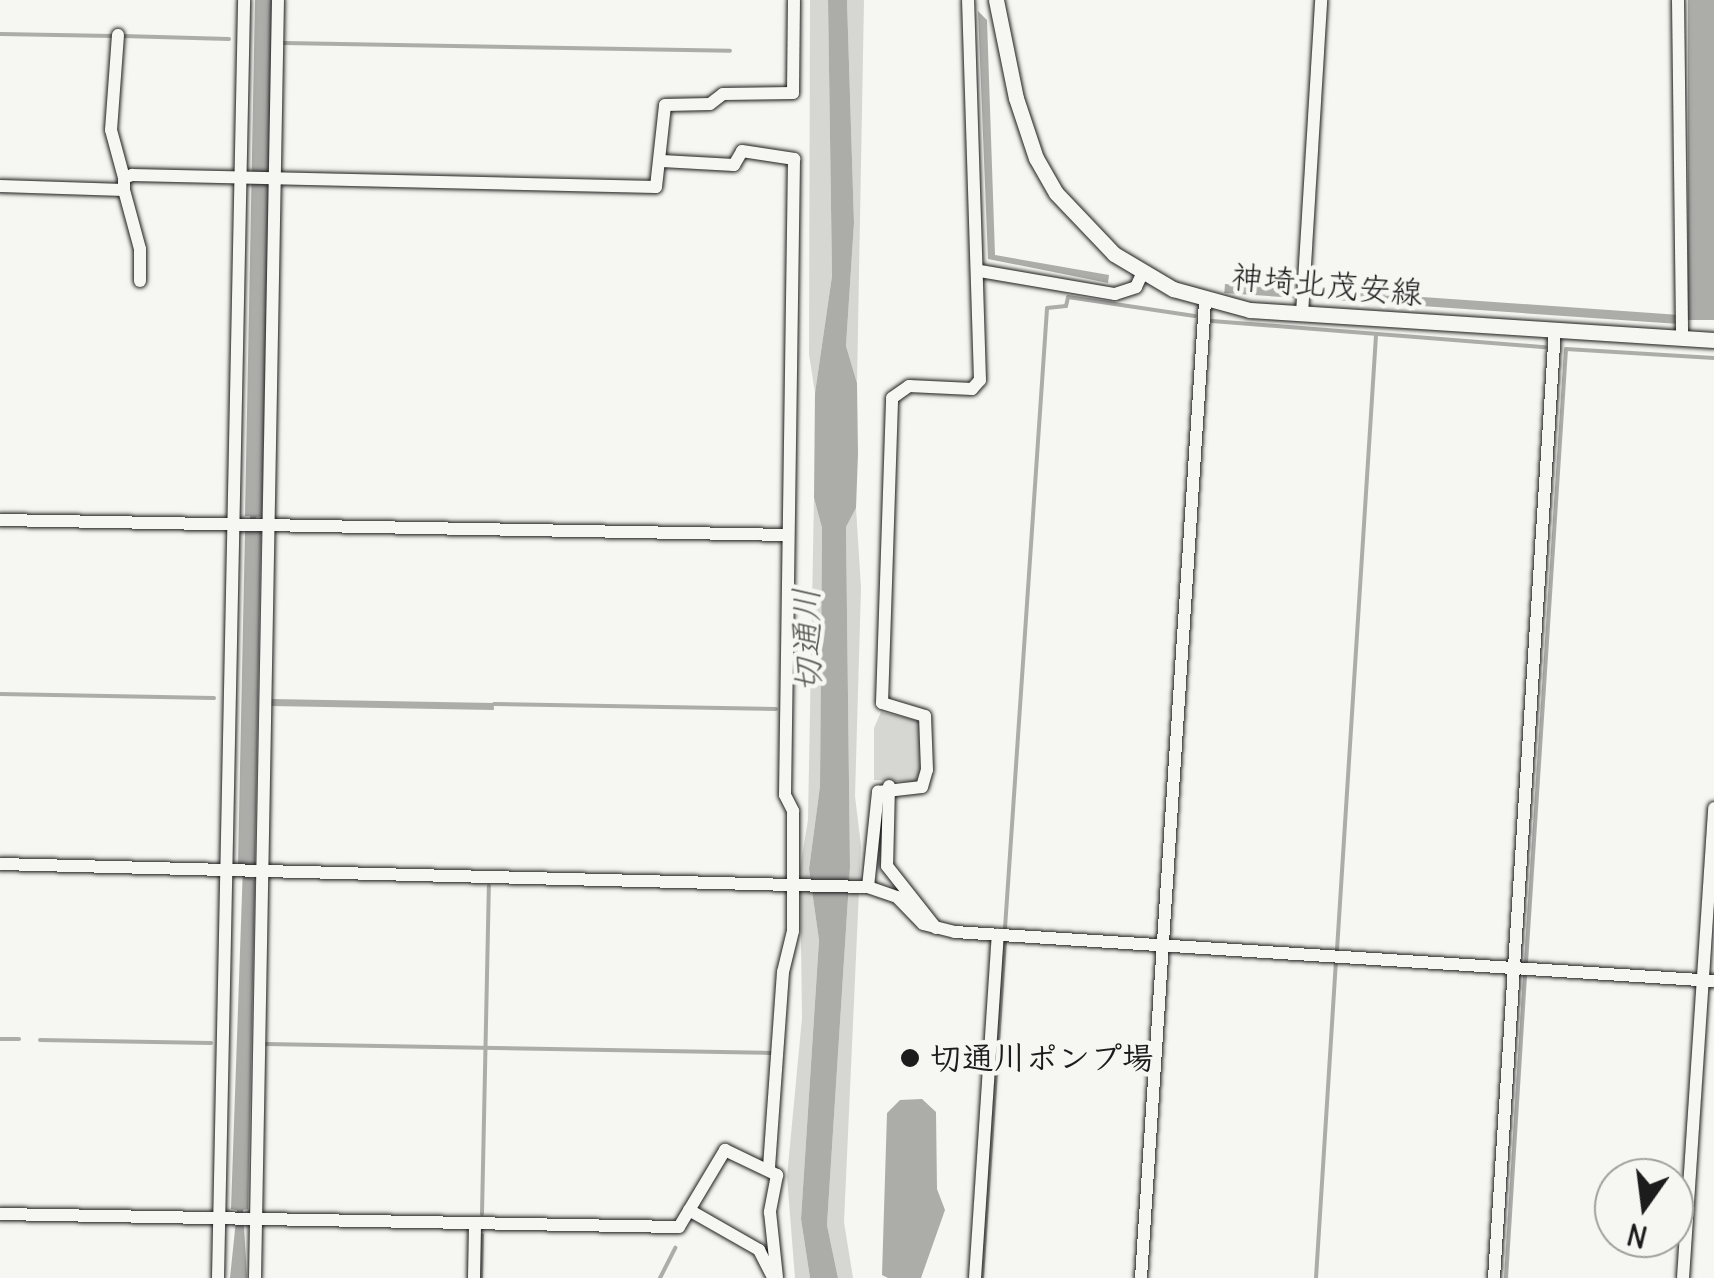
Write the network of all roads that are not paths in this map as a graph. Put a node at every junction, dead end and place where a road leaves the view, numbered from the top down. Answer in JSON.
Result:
{"nodes":[{"id":1,"x":244,"y":0,"type":"edge"},
{"id":2,"x":278,"y":0,"type":"edge"},
{"id":3,"x":794,"y":0,"type":"edge"},
{"id":4,"x":968,"y":0,"type":"edge"},
{"id":5,"x":996,"y":0,"type":"edge"},
{"id":6,"x":1321,"y":0,"type":"edge"},
{"id":7,"x":1678,"y":0,"type":"edge"},
{"id":8,"x":118,"y":35,"type":"dead end"},
{"id":9,"x":662,"y":161,"type":"junction"},
{"id":10,"x":245,"y":178,"type":"junction"},
{"id":11,"x":273,"y":178,"type":"junction"},
{"id":12,"x":124,"y":184,"type":"junction"},
{"id":13,"x":0,"y":186,"type":"edge"},
{"id":14,"x":980,"y":271,"type":"junction"},
{"id":15,"x":1142,"y":274,"type":"junction"},
{"id":16,"x":140,"y":281,"type":"dead end"},
{"id":17,"x":1206,"y":301,"type":"junction"},
{"id":18,"x":1303,"y":301,"type":"junction"},
{"id":19,"x":1683,"y":325,"type":"junction"},
{"id":20,"x":1555,"y":330,"type":"junction"},
{"id":21,"x":1714,"y":340,"type":"edge"},
{"id":22,"x":0,"y":520,"type":"edge"},
{"id":23,"x":252,"y":525,"type":"junction"},
{"id":24,"x":787,"y":536,"type":"junction"},
{"id":25,"x":889,"y":786,"type":"junction"},
{"id":26,"x":1714,"y":808,"type":"edge"},
{"id":27,"x":0,"y":864,"type":"edge"},
{"id":28,"x":226,"y":870,"type":"junction"},
{"id":29,"x":252,"y":872,"type":"junction"},
{"id":30,"x":795,"y":886,"type":"junction"},
{"id":31,"x":866,"y":887,"type":"junction"},
{"id":32,"x":936,"y":928,"type":"junction"},
{"id":33,"x":998,"y":935,"type":"junction"},
{"id":34,"x":1164,"y":946,"type":"junction"},
{"id":35,"x":1515,"y":968,"type":"junction"},
{"id":36,"x":1708,"y":981,"type":"edge"},
{"id":37,"x":769,"y":1168,"type":"junction"},
{"id":38,"x":689,"y":1210,"type":"junction"},
{"id":39,"x":0,"y":1214,"type":"edge"},
{"id":40,"x":219,"y":1218,"type":"junction"},
{"id":41,"x":245,"y":1219,"type":"junction"},
{"id":42,"x":475,"y":1224,"type":"junction"},
{"id":43,"x":218,"y":1278,"type":"edge"},
{"id":44,"x":255,"y":1278,"type":"edge"},
{"id":45,"x":474,"y":1278,"type":"edge"},
{"id":46,"x":775,"y":1278,"type":"edge"},
{"id":47,"x":975,"y":1278,"type":"edge"},
{"id":48,"x":1141,"y":1278,"type":"edge"},
{"id":49,"x":1494,"y":1278,"type":"edge"},
{"id":50,"x":1683,"y":1278,"type":"edge"}],
"edges":[{"from":1,"to":10,"type":"street"},
{"from":2,"to":11,"type":"street"},
{"from":3,"to":9,"type":"street"},
{"from":4,"to":14,"type":"street"},
{"from":5,"to":15,"type":"main road","name":"神埼北茂安線"},
{"from":6,"to":18,"type":"street"},
{"from":7,"to":19,"type":"street"},
{"from":8,"to":12,"type":"street"},
{"from":9,"to":11,"type":"street"},
{"from":9,"to":24,"type":"street"},
{"from":10,"to":11,"type":"street"},
{"from":10,"to":12,"type":"street"},
{"from":10,"to":23,"type":"street"},
{"from":11,"to":23,"type":"street"},
{"from":12,"to":13,"type":"street"},
{"from":12,"to":16,"type":"street"},
{"from":14,"to":15,"type":"street"},
{"from":14,"to":25,"type":"street"},
{"from":15,"to":17,"type":"main road","name":"神埼北茂安線"},
{"from":17,"to":18,"type":"main road","name":"神埼北茂安線"},
{"from":17,"to":34,"type":"street"},
{"from":18,"to":20,"type":"main road","name":"神埼北茂安線"},
{"from":19,"to":20,"type":"main road","name":"神埼北茂安線"},
{"from":19,"to":21,"type":"main road","name":"神埼北茂安線"},
{"from":20,"to":35,"type":"street"},
{"from":22,"to":23,"type":"street"},
{"from":23,"to":24,"type":"street"},
{"from":23,"to":28,"type":"street"},
{"from":23,"to":29,"type":"street"},
{"from":24,"to":30,"type":"street"},
{"from":25,"to":31,"type":"street"},
{"from":25,"to":32,"type":"street"},
{"from":26,"to":36,"type":"street"},
{"from":27,"to":28,"type":"street"},
{"from":28,"to":29,"type":"street"},
{"from":28,"to":40,"type":"street"},
{"from":29,"to":30,"type":"street"},
{"from":29,"to":41,"type":"street"},
{"from":30,"to":31,"type":"street"},
{"from":30,"to":37,"type":"street"},
{"from":31,"to":32,"type":"street"},
{"from":32,"to":33,"type":"street"},
{"from":33,"to":34,"type":"street"},
{"from":33,"to":47,"type":"street"},
{"from":34,"to":35,"type":"street"},
{"from":34,"to":48,"type":"street"},
{"from":35,"to":36,"type":"street"},
{"from":35,"to":49,"type":"street"},
{"from":36,"to":50,"type":"street"},
{"from":37,"to":38,"type":"street"},
{"from":37,"to":46,"type":"street"},
{"from":38,"to":42,"type":"street"},
{"from":38,"to":46,"type":"street"},
{"from":39,"to":40,"type":"street"},
{"from":40,"to":41,"type":"street"},
{"from":40,"to":43,"type":"street"},
{"from":41,"to":42,"type":"street"},
{"from":41,"to":44,"type":"street"},
{"from":42,"to":45,"type":"street"}]}
